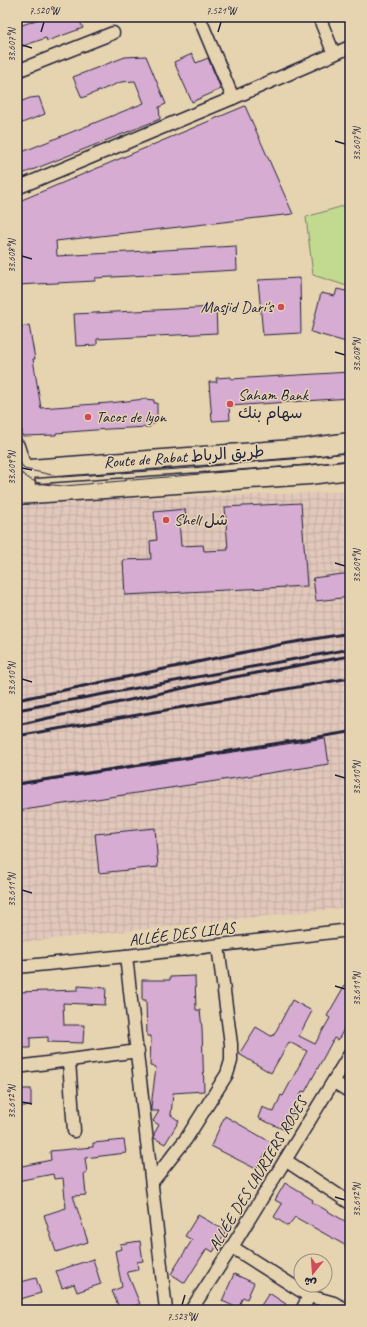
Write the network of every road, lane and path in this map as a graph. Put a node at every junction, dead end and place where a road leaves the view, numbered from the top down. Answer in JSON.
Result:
{"nodes":[{"id":1,"x":199,"y":17,"type":"edge"},
{"id":2,"x":319,"y":17,"type":"edge"},
{"id":3,"x":113,"y":33,"type":"dead end"},
{"id":4,"x":350,"y":47,"type":"edge"},
{"id":5,"x":334,"y":54,"type":"junction"},
{"id":6,"x":17,"y":71,"type":"edge"},
{"id":7,"x":233,"y":98,"type":"junction"},
{"id":8,"x":17,"y":188,"type":"edge"},
{"id":9,"x":350,"y":442,"type":"edge"},
{"id":10,"x":17,"y":446,"type":"edge"},
{"id":11,"x":21,"y":469,"type":"edge"},
{"id":12,"x":350,"y":470,"type":"edge"},
{"id":13,"x":23,"y":495,"type":"edge"},
{"id":14,"x":350,"y":930,"type":"edge"},
{"id":15,"x":218,"y":946,"type":"junction"},
{"id":16,"x":126,"y":956,"type":"junction"},
{"id":17,"x":17,"y":967,"type":"edge"},
{"id":18,"x":138,"y":1051,"type":"junction"},
{"id":19,"x":350,"y":1054,"type":"edge"},
{"id":20,"x":69,"y":1061,"type":"junction"},
{"id":21,"x":17,"y":1067,"type":"edge"},
{"id":22,"x":334,"y":1082,"type":"junction"},
{"id":23,"x":350,"y":1092,"type":"edge"},
{"id":24,"x":74,"y":1131,"type":"dead end"},
{"id":25,"x":285,"y":1160,"type":"junction"},
{"id":26,"x":152,"y":1182,"type":"junction"},
{"id":27,"x":350,"y":1203,"type":"edge"},
{"id":28,"x":232,"y":1247,"type":"junction"},
{"id":29,"x":309,"y":1296,"type":"junction"},
{"id":30,"x":166,"y":1310,"type":"edge"},
{"id":31,"x":191,"y":1310,"type":"edge"},
{"id":32,"x":302,"y":1310,"type":"edge"},
{"id":33,"x":347,"y":1310,"type":"edge"}],
"edges":[{"from":1,"to":7,"type":"street"},
{"from":2,"to":5,"type":"street"},
{"from":3,"to":6,"type":"street"},
{"from":4,"to":5,"type":"street"},
{"from":5,"to":7,"type":"street"},
{"from":7,"to":8,"type":"street"},
{"from":9,"to":11,"type":"main road","name":"Route de Rabat طريق الرباط"},
{"from":10,"to":11,"type":"street"},
{"from":11,"to":13,"type":"street"},
{"from":12,"to":13,"type":"main road","name":"Route de Rabat طريق الرباط"},
{"from":14,"to":15,"type":"street","name":"ALLÉE DES LILAS"},
{"from":15,"to":16,"type":"street","name":"ALLÉE DES LILAS"},
{"from":15,"to":26,"type":"street"},
{"from":16,"to":17,"type":"street","name":"ALLÉE DES LILAS"},
{"from":16,"to":18,"type":"street"},
{"from":18,"to":20,"type":"street"},
{"from":18,"to":26,"type":"street"},
{"from":19,"to":22,"type":"street","name":"ALLÉE DES LAURIERS ROSES"},
{"from":20,"to":21,"type":"street"},
{"from":20,"to":24,"type":"street"},
{"from":22,"to":23,"type":"street"},
{"from":22,"to":25,"type":"street","name":"ALLÉE DES LAURIERS ROSES"},
{"from":25,"to":27,"type":"street"},
{"from":25,"to":28,"type":"street","name":"ALLÉE DES LAURIERS ROSES"},
{"from":26,"to":30,"type":"street"},
{"from":28,"to":29,"type":"street"},
{"from":28,"to":31,"type":"street","name":"ALLÉE DES LAURIERS ROSES"},
{"from":29,"to":32,"type":"street"},
{"from":29,"to":33,"type":"street"}]}
